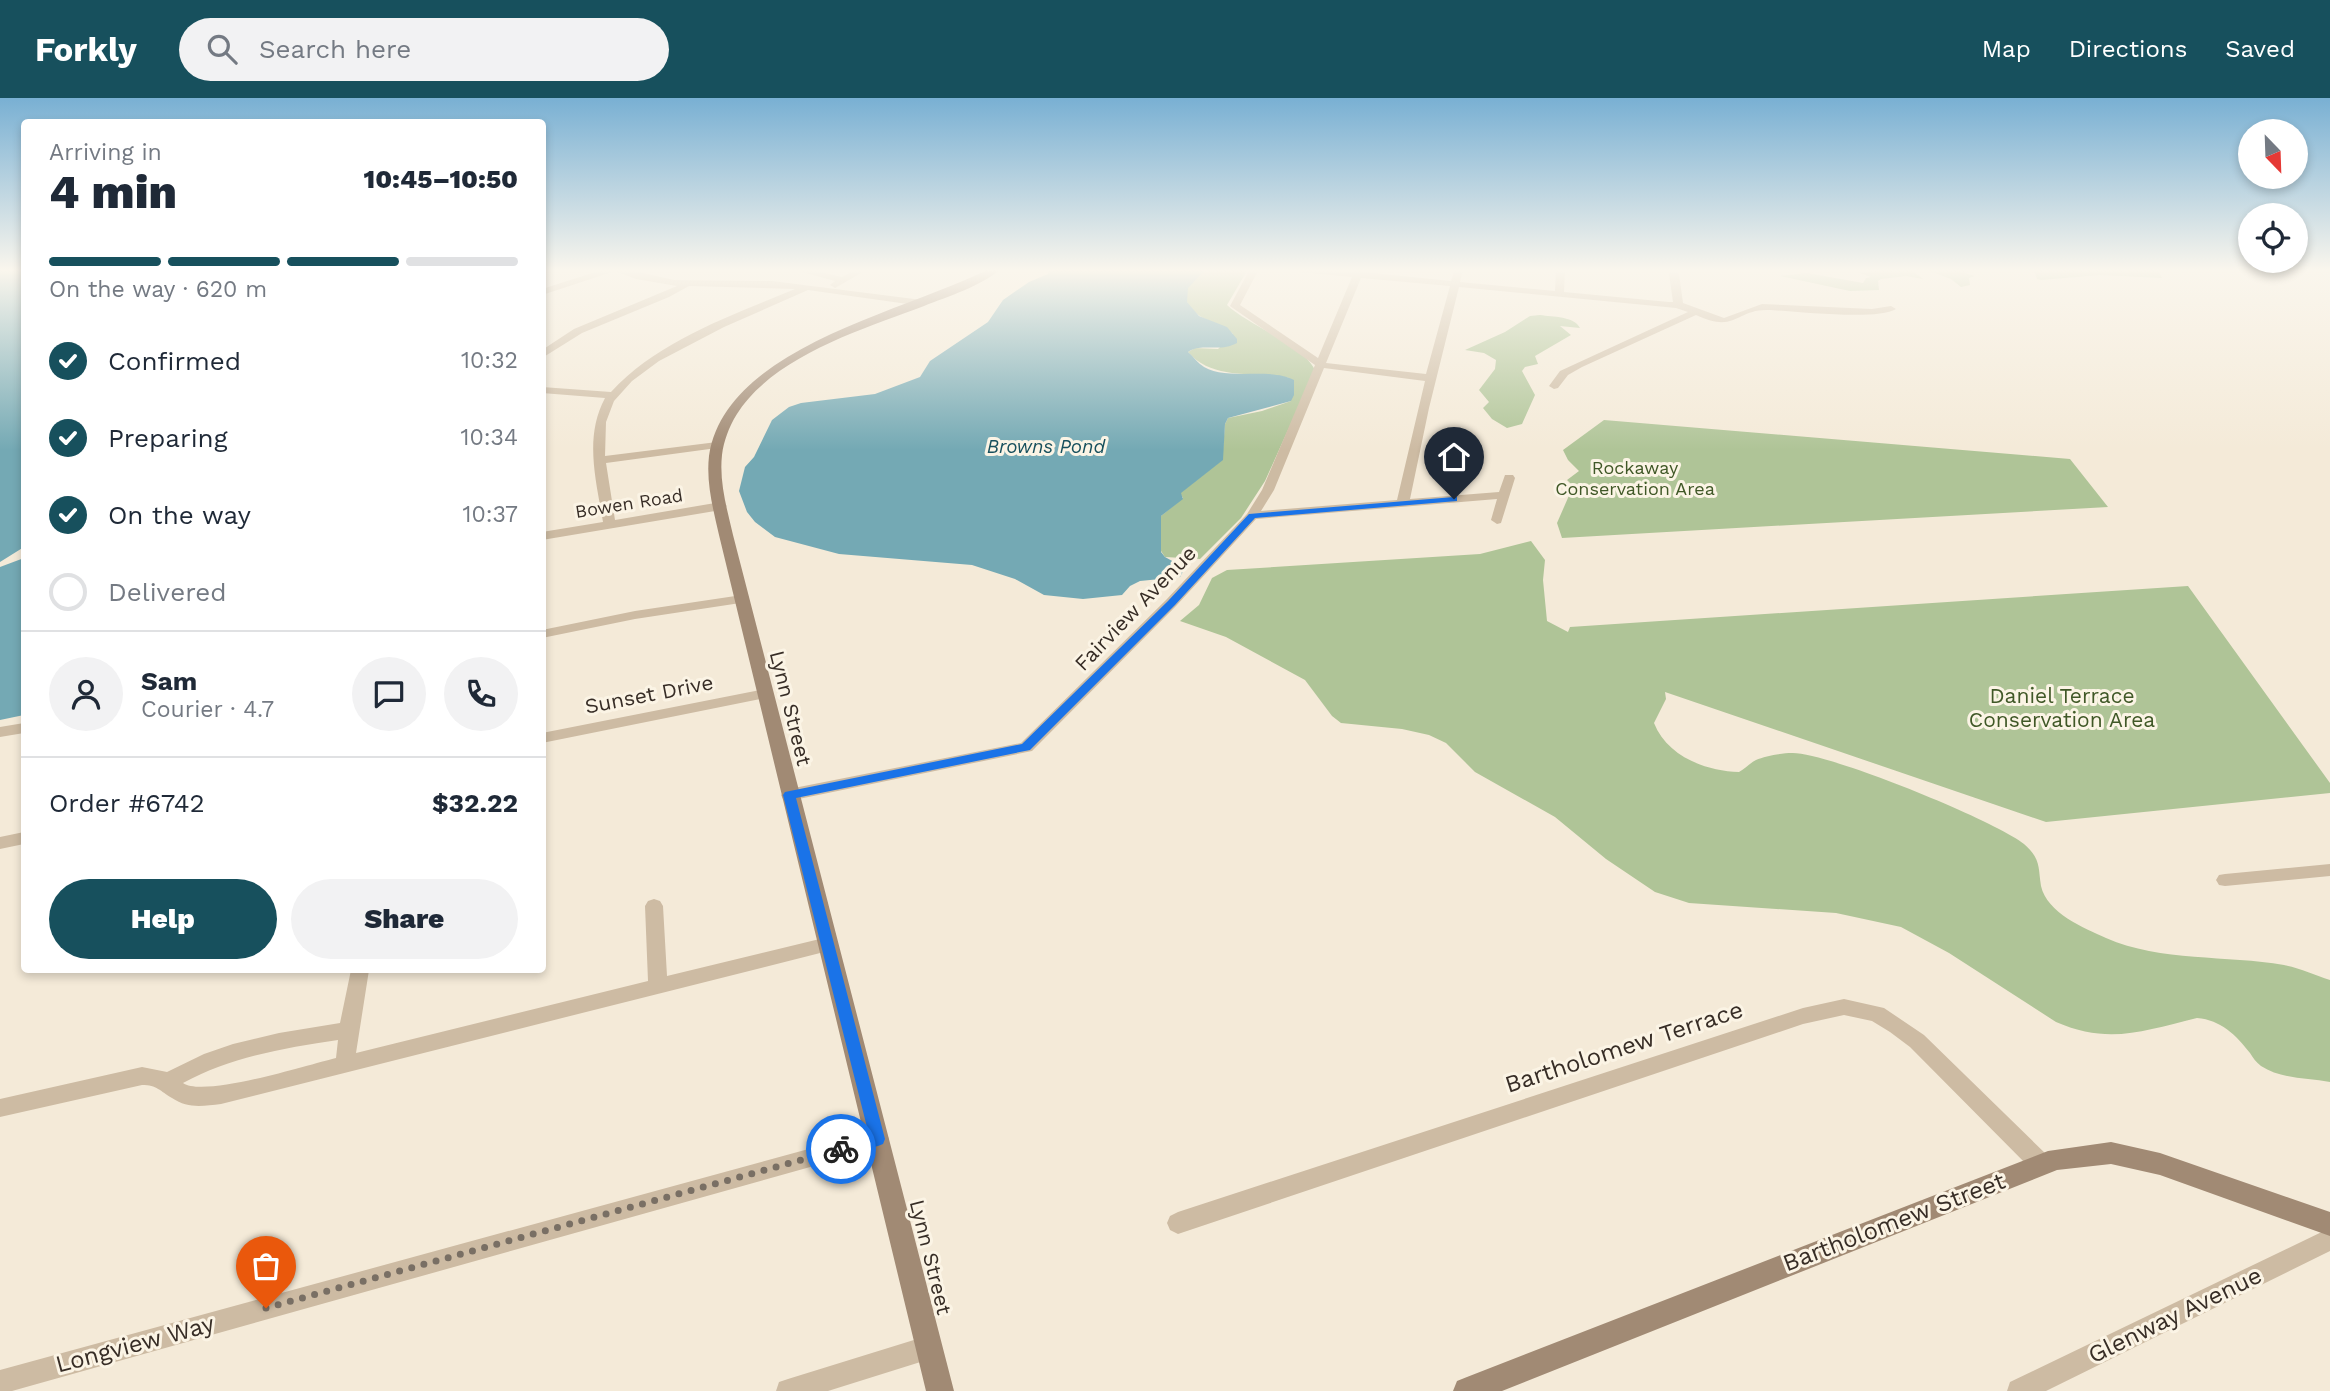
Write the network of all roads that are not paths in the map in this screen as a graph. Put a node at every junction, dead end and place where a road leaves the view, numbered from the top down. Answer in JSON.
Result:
{"nodes":[{"id":1,"x":582,"y":329,"type":"edge"},
{"id":2,"x":711,"y":329,"type":"edge"},
{"id":3,"x":855,"y":329,"type":"edge"},
{"id":4,"x":1269,"y":329,"type":"edge"},
{"id":5,"x":1336,"y":329,"type":"edge"},
{"id":6,"x":1443,"y":329,"type":"edge"},
{"id":7,"x":1659,"y":329,"type":"edge"},
{"id":8,"x":546,"y":352,"type":"edge"},
{"id":9,"x":1321,"y":365,"type":"junction"},
{"id":10,"x":1430,"y":378,"type":"junction"},
{"id":11,"x":1554,"y":386,"type":"dead end"},
{"id":12,"x":546,"y":390,"type":"edge"},
{"id":13,"x":610,"y":395,"type":"junction"},
{"id":14,"x":717,"y":445,"type":"junction"},
{"id":15,"x":599,"y":460,"type":"junction"},
{"id":16,"x":1509,"y":478,"type":"dead end"},
{"id":17,"x":1504,"y":495,"type":"junction"},
{"id":18,"x":1403,"y":503,"type":"junction"},
{"id":19,"x":721,"y":506,"type":"junction"},
{"id":20,"x":1252,"y":516,"type":"junction"},
{"id":21,"x":1497,"y":520,"type":"dead end"},
{"id":22,"x":609,"y":523,"type":"junction"},
{"id":23,"x":546,"y":535,"type":"edge"},
{"id":24,"x":741,"y":599,"type":"junction"},
{"id":25,"x":546,"y":633,"type":"edge"},
{"id":26,"x":765,"y":694,"type":"junction"},
{"id":27,"x":21,"y":728,"type":"edge"},
{"id":28,"x":0,"y":732,"type":"edge"},
{"id":29,"x":546,"y":737,"type":"edge"},
{"id":30,"x":789,"y":795,"type":"junction"},
{"id":31,"x":21,"y":839,"type":"edge"},
{"id":32,"x":0,"y":843,"type":"edge"},
{"id":33,"x":2330,"y":870,"type":"edge"},
{"id":34,"x":2225,"y":880,"type":"dead end"},
{"id":35,"x":654,"y":906,"type":"dead end"},
{"id":36,"x":828,"y":944,"type":"junction"},
{"id":37,"x":359,"y":973,"type":"edge"},
{"id":38,"x":658,"y":986,"type":"junction"},
{"id":39,"x":349,"y":1030,"type":"junction"},
{"id":40,"x":345,"y":1064,"type":"junction"},
{"id":41,"x":169,"y":1081,"type":"junction"},
{"id":42,"x":0,"y":1108,"type":"edge"},
{"id":43,"x":878,"y":1139,"type":"junction"},
{"id":44,"x":2041,"y":1164,"type":"junction"},
{"id":45,"x":1178,"y":1223,"type":"dead end"},
{"id":46,"x":2330,"y":1224,"type":"edge"},
{"id":47,"x":2330,"y":1239,"type":"edge"},
{"id":48,"x":930,"y":1347,"type":"junction"},
{"id":49,"x":0,"y":1382,"type":"edge"},
{"id":50,"x":788,"y":1391,"type":"edge"},
{"id":51,"x":940,"y":1391,"type":"edge"},
{"id":52,"x":1467,"y":1391,"type":"edge"},
{"id":53,"x":2019,"y":1391,"type":"edge"}],
"edges":[{"from":1,"to":8,"type":"street"},
{"from":2,"to":13,"type":"street"},
{"from":3,"to":14,"type":"main road","name":"Lynn Street"},
{"from":4,"to":9,"type":"street"},
{"from":5,"to":9,"type":"street","name":"Fairview Avenue"},
{"from":6,"to":10,"type":"street"},
{"from":7,"to":11,"type":"street"},
{"from":9,"to":10,"type":"street"},
{"from":9,"to":20,"type":"street","name":"Fairview Avenue"},
{"from":10,"to":18,"type":"street"},
{"from":12,"to":13,"type":"street"},
{"from":13,"to":15,"type":"street"},
{"from":14,"to":15,"type":"street"},
{"from":14,"to":19,"type":"main road","name":"Lynn Street"},
{"from":15,"to":22,"type":"street"},
{"from":16,"to":17,"type":"street"},
{"from":17,"to":18,"type":"street"},
{"from":17,"to":21,"type":"street"},
{"from":18,"to":20,"type":"street"},
{"from":19,"to":22,"type":"street","name":"Bowen Road"},
{"from":19,"to":24,"type":"main road","name":"Lynn Street"},
{"from":20,"to":30,"type":"street","name":"Fairview Avenue"},
{"from":22,"to":23,"type":"street","name":"Bowen Road"},
{"from":24,"to":25,"type":"street"},
{"from":24,"to":26,"type":"main road","name":"Lynn Street"},
{"from":26,"to":29,"type":"street","name":"Sunset Drive"},
{"from":26,"to":30,"type":"main road","name":"Lynn Street"},
{"from":27,"to":28,"type":"street"},
{"from":30,"to":36,"type":"main road","name":"Lynn Street"},
{"from":31,"to":32,"type":"street"},
{"from":33,"to":34,"type":"street"},
{"from":35,"to":38,"type":"street"},
{"from":36,"to":38,"type":"street"},
{"from":36,"to":43,"type":"main road","name":"Lynn Street"},
{"from":37,"to":39,"type":"street"},
{"from":38,"to":40,"type":"street"},
{"from":39,"to":40,"type":"street"},
{"from":39,"to":41,"type":"street"},
{"from":40,"to":41,"type":"street"},
{"from":41,"to":42,"type":"street"},
{"from":43,"to":48,"type":"main road","name":"Lynn Street"},
{"from":43,"to":49,"type":"street","name":"Longview Way"},
{"from":44,"to":45,"type":"street","name":"Bartholomew Terrace"},
{"from":44,"to":46,"type":"main road","name":"Bartholomew Street"},
{"from":44,"to":52,"type":"main road","name":"Bartholomew Street"},
{"from":47,"to":53,"type":"street","name":"Glenway Avenue"},
{"from":48,"to":50,"type":"street"},
{"from":48,"to":51,"type":"main road","name":"Lynn Street"}]}
